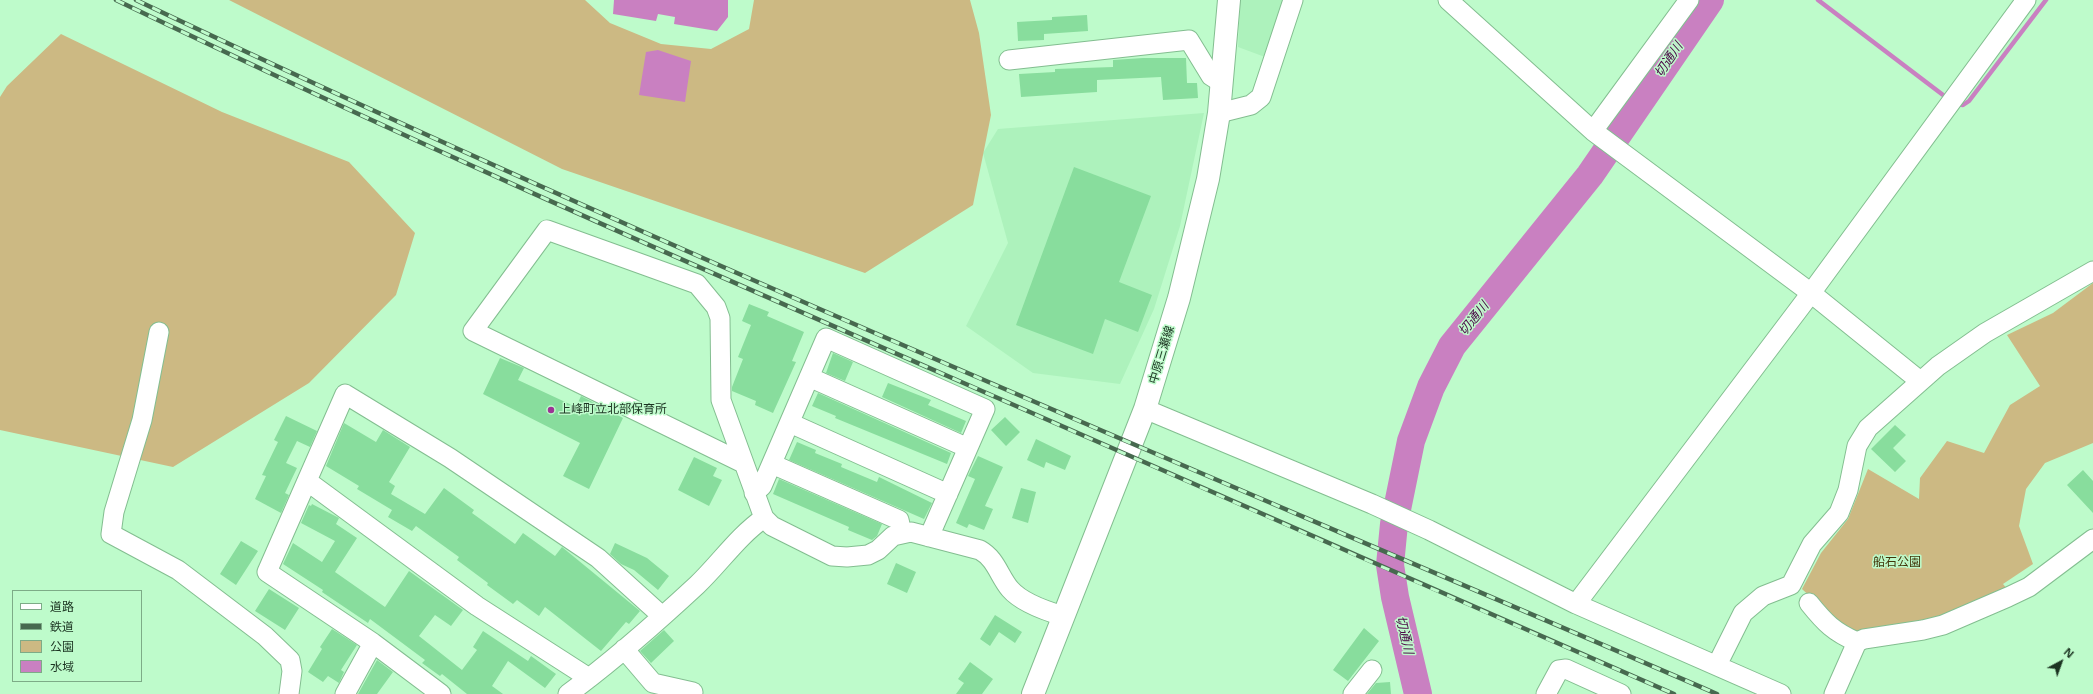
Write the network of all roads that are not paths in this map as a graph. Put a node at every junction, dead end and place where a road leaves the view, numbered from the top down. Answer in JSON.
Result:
{"nodes":[{"id":1,"x":1229,"y":0,"type":"edge"},
{"id":2,"x":1292,"y":0,"type":"edge"},
{"id":3,"x":1448,"y":0,"type":"edge"},
{"id":4,"x":1689,"y":0,"type":"edge"},
{"id":5,"x":2026,"y":0,"type":"edge"},
{"id":6,"x":1009,"y":60,"type":"dead end"},
{"id":7,"x":1222,"y":83,"type":"junction"},
{"id":8,"x":1220,"y":113,"type":"junction"},
{"id":9,"x":1593,"y":132,"type":"junction"},
{"id":10,"x":2093,"y":270,"type":"edge"},
{"id":11,"x":1811,"y":293,"type":"junction"},
{"id":12,"x":159,"y":332,"type":"dead end"},
{"id":13,"x":809,"y":377,"type":"junction"},
{"id":14,"x":1920,"y":381,"type":"junction"},
{"id":15,"x":1145,"y":409,"type":"junction"},
{"id":16,"x":790,"y":423,"type":"junction"},
{"id":17,"x":968,"y":448,"type":"junction"},
{"id":18,"x":743,"y":463,"type":"junction"},
{"id":19,"x":772,"y":464,"type":"junction"},
{"id":20,"x":307,"y":481,"type":"junction"},
{"id":21,"x":754,"y":493,"type":"junction"},
{"id":22,"x":948,"y":494,"type":"junction"},
{"id":23,"x":764,"y":518,"type":"junction"},
{"id":24,"x":902,"y":533,"type":"junction"},
{"id":25,"x":929,"y":537,"type":"junction"},
{"id":26,"x":2093,"y":540,"type":"edge"},
{"id":27,"x":1576,"y":604,"type":"junction"},
{"id":28,"x":1810,"y":604,"type":"dead end"},
{"id":29,"x":662,"y":616,"type":"junction"},
{"id":30,"x":1063,"y":616,"type":"junction"},
{"id":31,"x":1857,"y":642,"type":"junction"},
{"id":32,"x":373,"y":643,"type":"junction"},
{"id":33,"x":624,"y":649,"type":"junction"},
{"id":34,"x":1717,"y":665,"type":"junction"},
{"id":35,"x":1372,"y":670,"type":"dead end"},
{"id":36,"x":589,"y":678,"type":"junction"},
{"id":37,"x":647,"y":689,"type":"edge"},
{"id":38,"x":289,"y":694,"type":"edge"},
{"id":39,"x":345,"y":694,"type":"edge"},
{"id":40,"x":441,"y":694,"type":"edge"},
{"id":41,"x":568,"y":694,"type":"edge"},
{"id":42,"x":692,"y":694,"type":"edge"},
{"id":43,"x":1033,"y":694,"type":"edge"},
{"id":44,"x":1353,"y":694,"type":"edge"},
{"id":45,"x":1546,"y":694,"type":"edge"},
{"id":46,"x":1621,"y":694,"type":"edge"},
{"id":47,"x":1781,"y":694,"type":"edge"},
{"id":48,"x":1834,"y":694,"type":"edge"}],
"edges":[{"from":1,"to":7,"type":"main road","name":"中原三瀬線"},
{"from":2,"to":8,"type":"street"},
{"from":3,"to":9,"type":"street"},
{"from":4,"to":9,"type":"street"},
{"from":5,"to":11,"type":"street"},
{"from":6,"to":7,"type":"street"},
{"from":7,"to":8,"type":"main road","name":"中原三瀬線"},
{"from":8,"to":15,"type":"main road","name":"中原三瀬線"},
{"from":9,"to":11,"type":"street"},
{"from":10,"to":14,"type":"street"},
{"from":11,"to":14,"type":"street"},
{"from":11,"to":27,"type":"street"},
{"from":12,"to":38,"type":"street"},
{"from":13,"to":16,"type":"street"},
{"from":13,"to":17,"type":"street"},
{"from":13,"to":17,"type":"street"},
{"from":14,"to":34,"type":"street"},
{"from":15,"to":27,"type":"street"},
{"from":15,"to":30,"type":"main road","name":"中原三瀬線"},
{"from":16,"to":19,"type":"street"},
{"from":16,"to":22,"type":"street"},
{"from":17,"to":22,"type":"street"},
{"from":18,"to":18,"type":"street"},
{"from":18,"to":21,"type":"street"},
{"from":19,"to":21,"type":"street"},
{"from":19,"to":24,"type":"street"},
{"from":20,"to":29,"type":"street"},
{"from":20,"to":32,"type":"street"},
{"from":20,"to":36,"type":"street"},
{"from":21,"to":23,"type":"street"},
{"from":22,"to":25,"type":"street"},
{"from":23,"to":24,"type":"street"},
{"from":23,"to":29,"type":"street"},
{"from":24,"to":25,"type":"street"},
{"from":25,"to":30,"type":"street"},
{"from":26,"to":31,"type":"street"},
{"from":27,"to":34,"type":"street"},
{"from":28,"to":31,"type":"street"},
{"from":29,"to":33,"type":"street"},
{"from":30,"to":43,"type":"main road","name":"中原三瀬線"},
{"from":31,"to":48,"type":"street"},
{"from":32,"to":39,"type":"street"},
{"from":32,"to":40,"type":"street"},
{"from":33,"to":36,"type":"street"},
{"from":33,"to":37,"type":"street"},
{"from":34,"to":47,"type":"street"},
{"from":35,"to":44,"type":"street"},
{"from":36,"to":41,"type":"street"},
{"from":37,"to":42,"type":"street"},
{"from":45,"to":46,"type":"street"}]}
